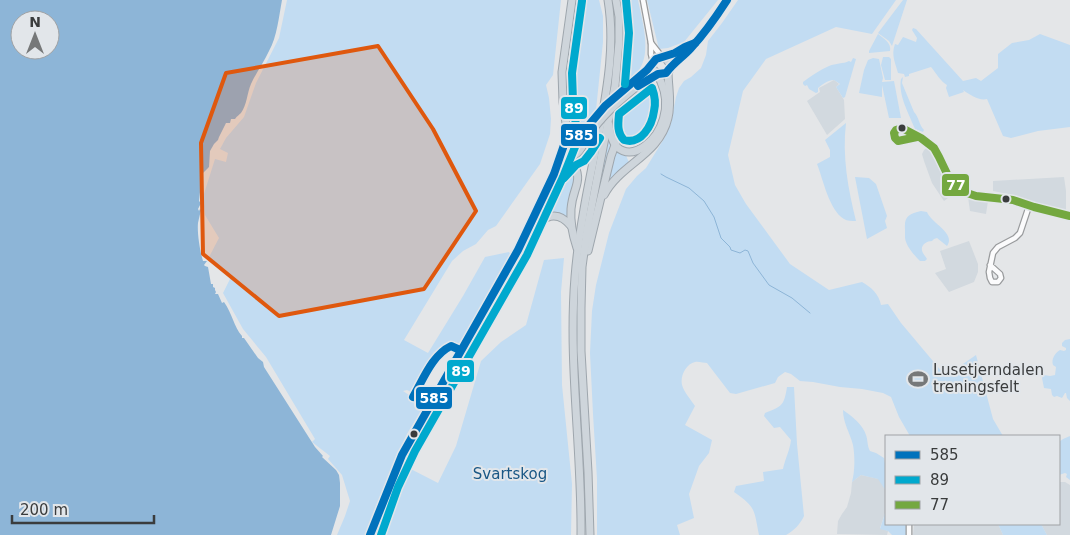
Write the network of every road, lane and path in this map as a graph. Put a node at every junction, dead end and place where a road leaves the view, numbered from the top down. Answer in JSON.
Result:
{"nodes":[{"id":1,"x":572,"y":0,"type":"edge"},
{"id":2,"x":608,"y":0,"type":"edge"},
{"id":3,"x":616,"y":0,"type":"edge"},
{"id":4,"x":643,"y":0,"type":"edge"},
{"id":5,"x":727,"y":0,"type":"edge"},
{"id":6,"x":696,"y":42,"type":"junction"},
{"id":7,"x":651,"y":43,"type":"junction"},
{"id":8,"x":663,"y":57,"type":"junction"},
{"id":9,"x":652,"y":63,"type":"junction"},
{"id":10,"x":669,"y":69,"type":"junction"},
{"id":11,"x":658,"y":74,"type":"junction"},
{"id":12,"x":637,"y":82,"type":"junction"},
{"id":13,"x":612,"y":100,"type":"junction"},
{"id":14,"x":608,"y":122,"type":"junction"},
{"id":15,"x":917,"y":137,"type":"junction"},
{"id":16,"x":566,"y":145,"type":"junction"},
{"id":17,"x":615,"y":145,"type":"junction"},
{"id":18,"x":573,"y":155,"type":"junction"},
{"id":19,"x":554,"y":174,"type":"junction"},
{"id":20,"x":600,"y":202,"type":"junction"},
{"id":21,"x":1028,"y":206,"type":"junction"},
{"id":22,"x":1070,"y":216,"type":"edge"},
{"id":23,"x":572,"y":227,"type":"junction"},
{"id":24,"x":525,"y":236,"type":"junction"},
{"id":25,"x":578,"y":252,"type":"junction"},
{"id":26,"x":990,"y":265,"type":"dead end"},
{"id":27,"x":582,"y":280,"type":"junction"},
{"id":28,"x":370,"y":535,"type":"edge"},
{"id":29,"x":581,"y":535,"type":"edge"},
{"id":30,"x":590,"y":535,"type":"edge"}],
"edges":[{"from":1,"to":16,"type":"highway"},
{"from":2,"to":25,"type":"highway"},
{"from":3,"to":13,"type":"highway"},
{"from":4,"to":7,"type":"street"},
{"from":5,"to":6,"type":"main road"},
{"from":6,"to":8,"type":"main road"},
{"from":6,"to":10,"type":"main road"},
{"from":7,"to":8,"type":"street"},
{"from":7,"to":9,"type":"street"},
{"from":8,"to":9,"type":"highway"},
{"from":8,"to":10,"type":"highway"},
{"from":9,"to":11,"type":"highway"},
{"from":9,"to":12,"type":"highway"},
{"from":10,"to":11,"type":"highway"},
{"from":10,"to":20,"type":"highway"},
{"from":11,"to":12,"type":"highway"},
{"from":11,"to":17,"type":"highway"},
{"from":12,"to":16,"type":"highway","bridge":true},
{"from":12,"to":18,"type":"highway","bridge":true},
{"from":13,"to":14,"type":"highway"},
{"from":13,"to":17,"type":"highway"},
{"from":14,"to":17,"type":"highway"},
{"from":14,"to":27,"type":"highway"},
{"from":15,"to":15,"type":"street"},
{"from":15,"to":21,"type":"street"},
{"from":16,"to":18,"type":"highway"},
{"from":16,"to":18,"type":"highway"},
{"from":16,"to":19,"type":"main road"},
{"from":17,"to":20,"type":"highway"},
{"from":18,"to":19,"type":"main road"},
{"from":18,"to":23,"type":"highway"},
{"from":19,"to":24,"type":"main road"},
{"from":20,"to":27,"type":"highway"},
{"from":21,"to":22,"type":"street"},
{"from":21,"to":26,"type":"street"},
{"from":23,"to":24,"type":"highway"},
{"from":23,"to":25,"type":"highway"},
{"from":24,"to":28,"type":"main road"},
{"from":25,"to":29,"type":"highway"},
{"from":27,"to":30,"type":"highway"}]}
